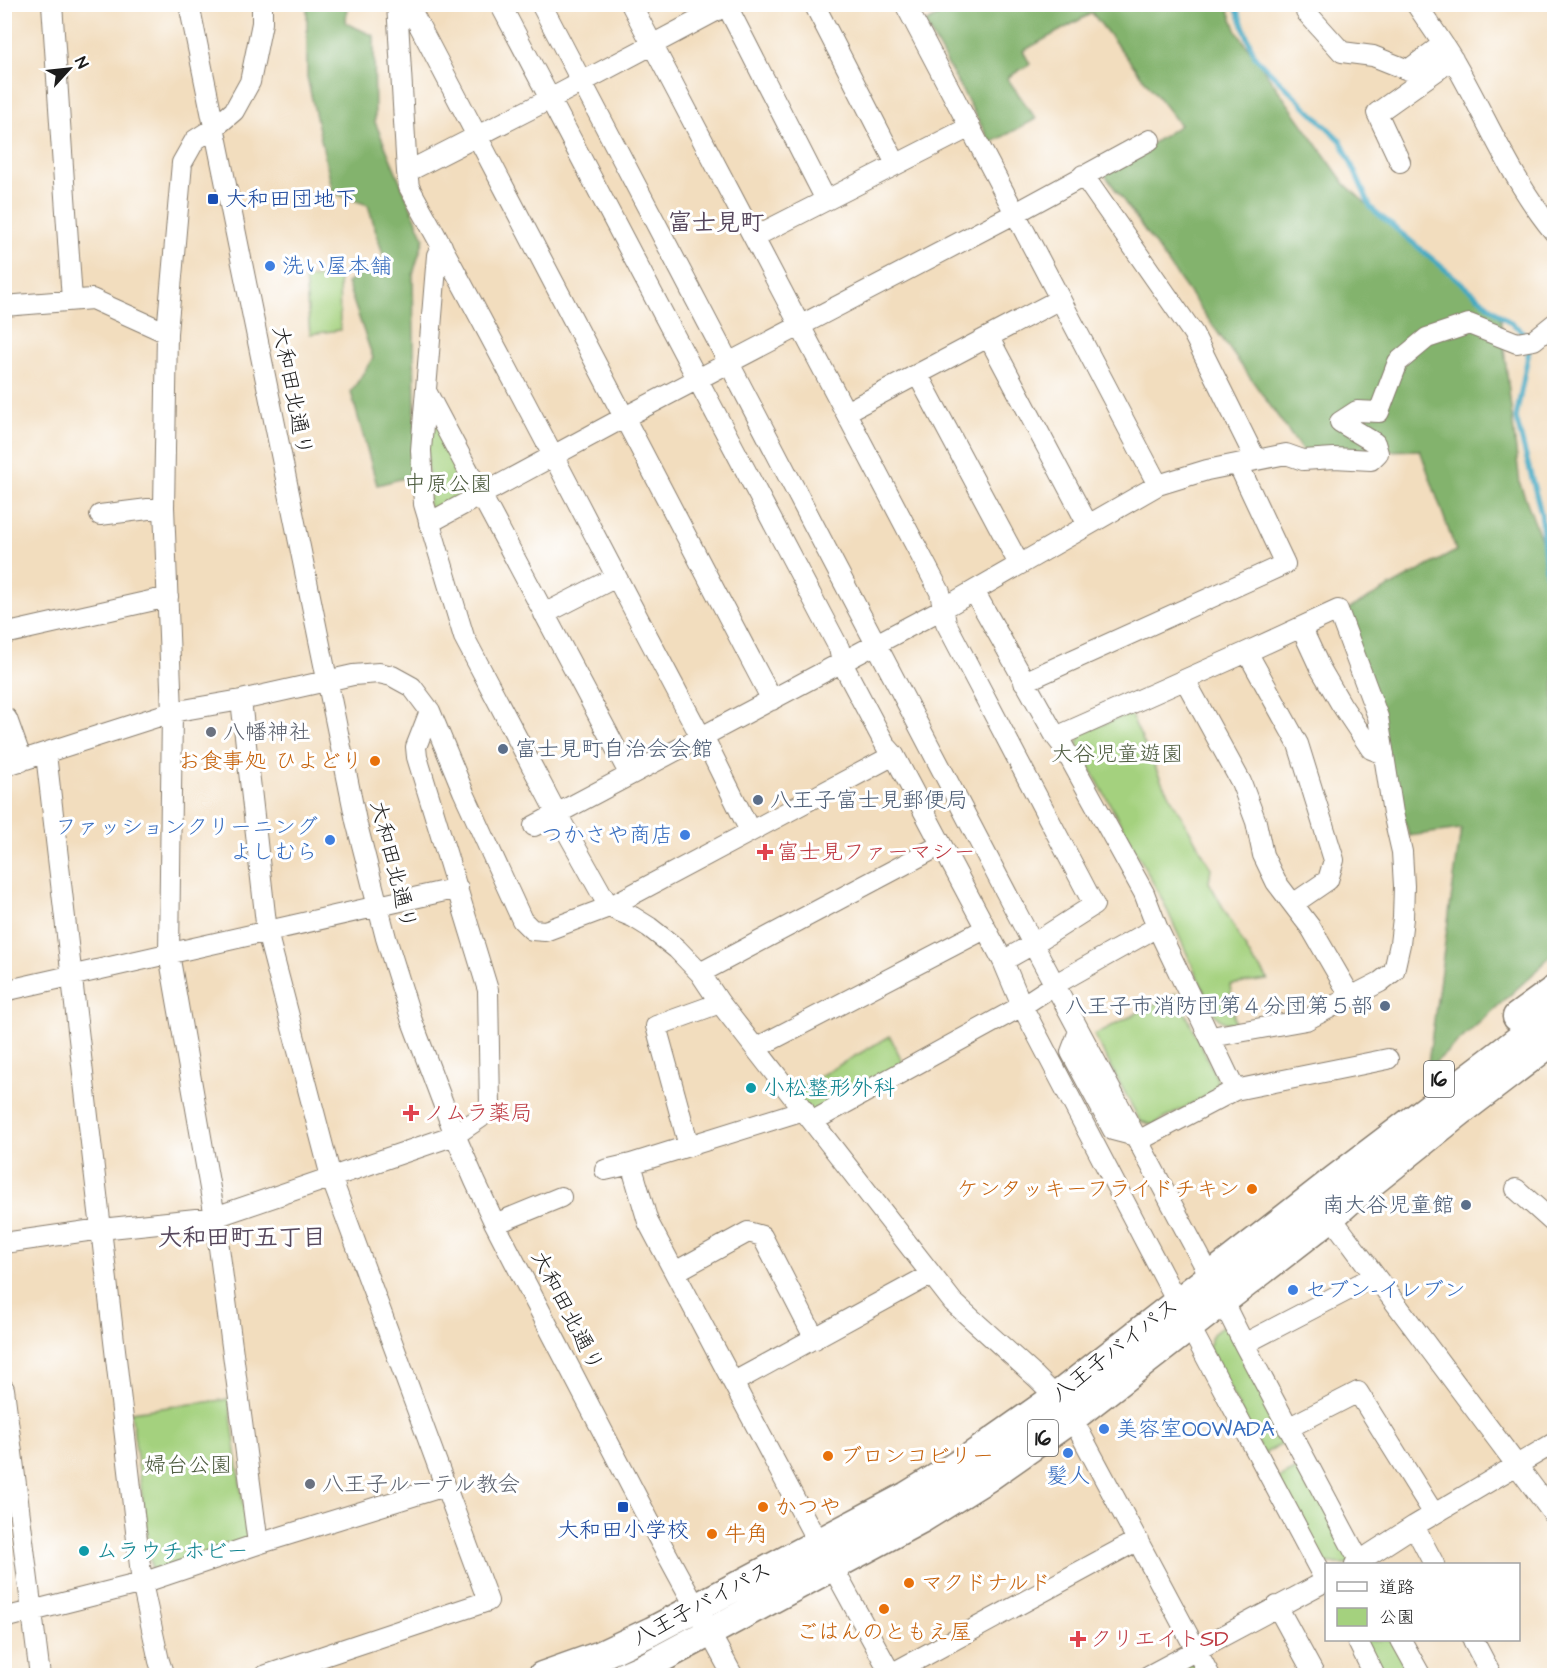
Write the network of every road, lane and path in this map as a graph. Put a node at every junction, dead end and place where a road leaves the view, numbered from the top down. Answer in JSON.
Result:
{"nodes":[{"id":1,"x":52,"y":4,"type":"edge"},
{"id":2,"x":189,"y":4,"type":"edge"},
{"id":3,"x":262,"y":4,"type":"edge"},
{"id":4,"x":397,"y":4,"type":"edge"},
{"id":5,"x":408,"y":4,"type":"edge"},
{"id":6,"x":500,"y":4,"type":"edge"},
{"id":7,"x":541,"y":4,"type":"edge"},
{"id":8,"x":631,"y":4,"type":"edge"},
{"id":9,"x":814,"y":4,"type":"edge"},
{"id":10,"x":905,"y":4,"type":"edge"},
{"id":11,"x":1416,"y":4,"type":"edge"},
{"id":12,"x":728,"y":5,"type":"edge"},
{"id":13,"x":1306,"y":12,"type":"dead end"},
{"id":14,"x":651,"y":45,"type":"junction"},
{"id":15,"x":1448,"y":51,"type":"junction"},
{"id":16,"x":582,"y":82,"type":"junction"},
{"id":17,"x":550,"y":99,"type":"junction"},
{"id":18,"x":970,"y":127,"type":"junction"},
{"id":19,"x":214,"y":128,"type":"junction"},
{"id":20,"x":477,"y":136,"type":"junction"},
{"id":21,"x":1150,"y":140,"type":"dead end"},
{"id":22,"x":1400,"y":162,"type":"dead end"},
{"id":23,"x":896,"y":164,"type":"junction"},
{"id":24,"x":407,"y":172,"type":"junction"},
{"id":25,"x":1083,"y":175,"type":"junction"},
{"id":26,"x":826,"y":200,"type":"junction"},
{"id":27,"x":1014,"y":214,"type":"junction"},
{"id":28,"x":1554,"y":232,"type":"edge"},
{"id":29,"x":754,"y":237,"type":"junction"},
{"id":30,"x":442,"y":246,"type":"junction"},
{"id":31,"x":1060,"y":299,"type":"junction"},
{"id":32,"x":72,"y":300,"type":"junction"},
{"id":33,"x":4,"y":306,"type":"edge"},
{"id":34,"x":1554,"y":324,"type":"edge"},
{"id":35,"x":800,"y":326,"type":"junction"},
{"id":36,"x":167,"y":333,"type":"junction"},
{"id":37,"x":989,"y":338,"type":"junction"},
{"id":38,"x":729,"y":364,"type":"junction"},
{"id":39,"x":918,"y":375,"type":"junction"},
{"id":40,"x":697,"y":380,"type":"junction"},
{"id":41,"x":426,"y":391,"type":"junction"},
{"id":42,"x":846,"y":412,"type":"junction"},
{"id":43,"x":625,"y":417,"type":"junction"},
{"id":44,"x":554,"y":456,"type":"junction"},
{"id":45,"x":1247,"y":462,"type":"junction"},
{"id":46,"x":1158,"y":485,"type":"junction"},
{"id":47,"x":481,"y":494,"type":"junction"},
{"id":48,"x":164,"y":507,"type":"junction"},
{"id":49,"x":100,"y":515,"type":"dead end"},
{"id":50,"x":429,"y":522,"type":"junction"},
{"id":51,"x":1088,"y":525,"type":"junction"},
{"id":52,"x":1019,"y":564,"type":"junction"},
{"id":53,"x":616,"y":577,"type":"junction"},
{"id":54,"x":974,"y":591,"type":"junction"},
{"id":55,"x":168,"y":597,"type":"junction"},
{"id":56,"x":944,"y":608,"type":"junction"},
{"id":57,"x":544,"y":614,"type":"junction"},
{"id":58,"x":1301,"y":627,"type":"junction"},
{"id":59,"x":4,"y":634,"type":"edge"},
{"id":60,"x":877,"y":645,"type":"junction"},
{"id":61,"x":1247,"y":652,"type":"junction"},
{"id":62,"x":842,"y":663,"type":"junction"},
{"id":63,"x":1185,"y":680,"type":"junction"},
{"id":64,"x":327,"y":681,"type":"junction"},
{"id":65,"x":1024,"y":682,"type":"junction"},
{"id":66,"x":241,"y":700,"type":"junction"},
{"id":67,"x":772,"y":700,"type":"junction"},
{"id":68,"x":430,"y":711,"type":"junction"},
{"id":69,"x":172,"y":712,"type":"junction"},
{"id":70,"x":7,"y":719,"type":"dead end"},
{"id":71,"x":702,"y":736,"type":"junction"},
{"id":72,"x":1056,"y":737,"type":"junction"},
{"id":73,"x":46,"y":754,"type":"junction"},
{"id":74,"x":1384,"y":754,"type":"junction"},
{"id":75,"x":894,"y":755,"type":"junction"},
{"id":76,"x":13,"y":764,"type":"edge"},
{"id":77,"x":630,"y":775,"type":"junction"},
{"id":78,"x":557,"y":814,"type":"junction"},
{"id":79,"x":534,"y":826,"type":"dead end"},
{"id":80,"x":750,"y":831,"type":"junction"},
{"id":81,"x":941,"y":845,"type":"junction"},
{"id":82,"x":458,"y":888,"type":"junction"},
{"id":83,"x":1293,"y":904,"type":"junction"},
{"id":84,"x":378,"y":906,"type":"junction"},
{"id":85,"x":609,"y":907,"type":"junction"},
{"id":86,"x":1157,"y":927,"type":"junction"},
{"id":87,"x":985,"y":929,"type":"junction"},
{"id":88,"x":267,"y":932,"type":"junction"},
{"id":89,"x":1033,"y":944,"type":"junction"},
{"id":90,"x":169,"y":954,"type":"junction"},
{"id":91,"x":1003,"y":961,"type":"junction"},
{"id":92,"x":700,"y":973,"type":"junction"},
{"id":93,"x":72,"y":976,"type":"junction"},
{"id":94,"x":1054,"y":985,"type":"junction"},
{"id":95,"x":1554,"y":990,"type":"edge"},
{"id":96,"x":4,"y":991,"type":"edge"},
{"id":97,"x":1351,"y":996,"type":"junction"},
{"id":98,"x":720,"y":1003,"type":"junction"},
{"id":99,"x":1022,"y":1006,"type":"junction"},
{"id":100,"x":1554,"y":1013,"type":"edge"},
{"id":101,"x":1211,"y":1037,"type":"junction"},
{"id":102,"x":1554,"y":1040,"type":"edge"},
{"id":103,"x":756,"y":1048,"type":"junction"},
{"id":104,"x":1389,"y":1059,"type":"dead end"},
{"id":105,"x":1554,"y":1063,"type":"edge"},
{"id":106,"x":1235,"y":1090,"type":"junction"},
{"id":107,"x":808,"y":1116,"type":"junction"},
{"id":108,"x":455,"y":1135,"type":"junction"},
{"id":109,"x":1137,"y":1139,"type":"junction"},
{"id":110,"x":688,"y":1146,"type":"junction"},
{"id":111,"x":631,"y":1164,"type":"junction"},
{"id":112,"x":605,"y":1170,"type":"dead end"},
{"id":113,"x":331,"y":1177,"type":"junction"},
{"id":114,"x":1334,"y":1180,"type":"junction"},
{"id":115,"x":1516,"y":1189,"type":"dead end"},
{"id":116,"x":561,"y":1197,"type":"dead end"},
{"id":117,"x":215,"y":1217,"type":"junction"},
{"id":118,"x":1331,"y":1217,"type":"junction"},
{"id":119,"x":1554,"y":1223,"type":"edge"},
{"id":120,"x":495,"y":1224,"type":"junction"},
{"id":121,"x":101,"y":1229,"type":"junction"},
{"id":122,"x":4,"y":1243,"type":"edge"},
{"id":123,"x":675,"y":1272,"type":"junction"},
{"id":124,"x":930,"y":1275,"type":"junction"},
{"id":125,"x":1210,"y":1276,"type":"junction"},
{"id":126,"x":1375,"y":1276,"type":"junction"},
{"id":127,"x":1177,"y":1302,"type":"junction"},
{"id":128,"x":1222,"y":1302,"type":"junction"},
{"id":129,"x":1190,"y":1327,"type":"junction"},
{"id":130,"x":814,"y":1339,"type":"junction"},
{"id":131,"x":1244,"y":1344,"type":"junction"},
{"id":132,"x":734,"y":1382,"type":"junction"},
{"id":133,"x":4,"y":1389,"type":"edge"},
{"id":134,"x":1063,"y":1408,"type":"junction"},
{"id":135,"x":1288,"y":1428,"type":"junction"},
{"id":136,"x":1554,"y":1443,"type":"edge"},
{"id":137,"x":1517,"y":1466,"type":"junction"},
{"id":138,"x":445,"y":1486,"type":"junction"},
{"id":139,"x":1434,"y":1514,"type":"junction"},
{"id":140,"x":1554,"y":1515,"type":"edge"},
{"id":141,"x":1414,"y":1526,"type":"junction"},
{"id":142,"x":1138,"y":1540,"type":"junction"},
{"id":143,"x":258,"y":1544,"type":"junction"},
{"id":144,"x":825,"y":1555,"type":"junction"},
{"id":145,"x":1357,"y":1563,"type":"edge"},
{"id":146,"x":1359,"y":1563,"type":"edge"},
{"id":147,"x":1433,"y":1563,"type":"edge"},
{"id":148,"x":1325,"y":1579,"type":"edge"},
{"id":149,"x":1325,"y":1582,"type":"edge"},
{"id":150,"x":142,"y":1583,"type":"junction"},
{"id":151,"x":1277,"y":1606,"type":"junction"},
{"id":152,"x":696,"y":1607,"type":"junction"},
{"id":153,"x":32,"y":1612,"type":"junction"},
{"id":154,"x":4,"y":1618,"type":"edge"},
{"id":155,"x":709,"y":1632,"type":"junction"},
{"id":156,"x":1358,"y":1641,"type":"edge"},
{"id":157,"x":1402,"y":1641,"type":"edge"},
{"id":158,"x":1474,"y":1641,"type":"edge"},
{"id":159,"x":1196,"y":1649,"type":"junction"},
{"id":160,"x":892,"y":1675,"type":"edge"},
{"id":161,"x":40,"y":1676,"type":"edge"},
{"id":162,"x":164,"y":1676,"type":"edge"},
{"id":163,"x":264,"y":1676,"type":"edge"},
{"id":164,"x":542,"y":1676,"type":"edge"},
{"id":165,"x":624,"y":1676,"type":"edge"},
{"id":166,"x":732,"y":1676,"type":"edge"},
{"id":167,"x":1148,"y":1676,"type":"edge"},
{"id":168,"x":1210,"y":1676,"type":"edge"},
{"id":169,"x":1315,"y":1676,"type":"edge"},
{"id":170,"x":1375,"y":1676,"type":"edge"},
{"id":171,"x":1421,"y":1676,"type":"edge"},
{"id":172,"x":1492,"y":1676,"type":"edge"}],
"edges":[{"from":1,"to":32,"type":"street"},
{"from":2,"to":19,"type":"street","name":"大和田北通り"},
{"from":3,"to":19,"type":"street"},
{"from":4,"to":24,"type":"street"},
{"from":5,"to":20,"type":"street"},
{"from":6,"to":17,"type":"street"},
{"from":7,"to":16,"type":"street"},
{"from":8,"to":14,"type":"street"},
{"from":9,"to":23,"type":"street"},
{"from":10,"to":18,"type":"street"},
{"from":11,"to":15,"type":"street"},
{"from":12,"to":14,"type":"street"},
{"from":12,"to":26,"type":"street"},
{"from":13,"to":15,"type":"street"},
{"from":14,"to":16,"type":"street"},
{"from":14,"to":29,"type":"street"},
{"from":15,"to":22,"type":"street"},
{"from":15,"to":28,"type":"street"},
{"from":16,"to":17,"type":"street"},
{"from":16,"to":38,"type":"street"},
{"from":17,"to":20,"type":"street"},
{"from":17,"to":40,"type":"street"},
{"from":18,"to":23,"type":"street"},
{"from":18,"to":27,"type":"street"},
{"from":19,"to":36,"type":"street"},
{"from":19,"to":64,"type":"street","name":"大和田北通り"},
{"from":20,"to":24,"type":"street"},
{"from":20,"to":43,"type":"street"},
{"from":21,"to":25,"type":"street"},
{"from":23,"to":26,"type":"street"},
{"from":24,"to":30,"type":"street"},
{"from":25,"to":27,"type":"street"},
{"from":25,"to":45,"type":"street"},
{"from":26,"to":29,"type":"street"},
{"from":27,"to":31,"type":"street"},
{"from":27,"to":35,"type":"street"},
{"from":29,"to":35,"type":"street"},
{"from":30,"to":41,"type":"street"},
{"from":30,"to":44,"type":"street"},
{"from":31,"to":37,"type":"street"},
{"from":31,"to":46,"type":"street"},
{"from":32,"to":33,"type":"street"},
{"from":32,"to":36,"type":"street"},
{"from":34,"to":45,"type":"street"},
{"from":35,"to":38,"type":"street"},
{"from":35,"to":42,"type":"street"},
{"from":36,"to":48,"type":"street"},
{"from":37,"to":39,"type":"street"},
{"from":37,"to":51,"type":"street"},
{"from":38,"to":40,"type":"street"},
{"from":38,"to":60,"type":"street"},
{"from":39,"to":42,"type":"street"},
{"from":39,"to":52,"type":"street"},
{"from":40,"to":43,"type":"street"},
{"from":40,"to":62,"type":"street"},
{"from":41,"to":47,"type":"street"},
{"from":41,"to":50,"type":"street"},
{"from":42,"to":56,"type":"street"},
{"from":43,"to":44,"type":"street"},
{"from":43,"to":67,"type":"street"},
{"from":44,"to":47,"type":"street"},
{"from":44,"to":53,"type":"street"},
{"from":45,"to":46,"type":"street"},
{"from":45,"to":65,"type":"street"},
{"from":46,"to":51,"type":"street"},
{"from":47,"to":50,"type":"street"},
{"from":47,"to":57,"type":"street"},
{"from":48,"to":49,"type":"street"},
{"from":48,"to":55,"type":"street"},
{"from":50,"to":78,"type":"street"},
{"from":51,"to":52,"type":"street"},
{"from":52,"to":54,"type":"street"},
{"from":53,"to":57,"type":"street"},
{"from":53,"to":71,"type":"street"},
{"from":54,"to":56,"type":"street"},
{"from":54,"to":65,"type":"street"},
{"from":55,"to":59,"type":"street"},
{"from":55,"to":69,"type":"street"},
{"from":56,"to":60,"type":"street"},
{"from":56,"to":89,"type":"street"},
{"from":57,"to":77,"type":"street"},
{"from":58,"to":61,"type":"street"},
{"from":58,"to":74,"type":"street"},
{"from":58,"to":74,"type":"street"},
{"from":60,"to":62,"type":"street"},
{"from":60,"to":89,"type":"street"},
{"from":61,"to":63,"type":"street"},
{"from":61,"to":83,"type":"street"},
{"from":62,"to":67,"type":"street"},
{"from":62,"to":75,"type":"street"},
{"from":63,"to":72,"type":"street"},
{"from":63,"to":83,"type":"street"},
{"from":64,"to":66,"type":"street"},
{"from":64,"to":68,"type":"street"},
{"from":64,"to":84,"type":"street","name":"大和田北通り"},
{"from":65,"to":72,"type":"street"},
{"from":66,"to":69,"type":"street"},
{"from":66,"to":88,"type":"street"},
{"from":67,"to":71,"type":"street"},
{"from":68,"to":82,"type":"street"},
{"from":68,"to":85,"type":"street"},
{"from":69,"to":73,"type":"street"},
{"from":69,"to":90,"type":"street"},
{"from":70,"to":76,"type":"street"},
{"from":71,"to":77,"type":"street"},
{"from":71,"to":80,"type":"street"},
{"from":72,"to":86,"type":"street"},
{"from":73,"to":76,"type":"street"},
{"from":73,"to":93,"type":"street"},
{"from":74,"to":97,"type":"street"},
{"from":75,"to":80,"type":"street"},
{"from":75,"to":81,"type":"street"},
{"from":77,"to":78,"type":"street"},
{"from":78,"to":79,"type":"street"},
{"from":78,"to":85,"type":"street"},
{"from":80,"to":85,"type":"street"},
{"from":81,"to":87,"type":"street"},
{"from":81,"to":92,"type":"street"},
{"from":82,"to":84,"type":"street"},
{"from":82,"to":108,"type":"street"},
{"from":83,"to":97,"type":"street"},
{"from":84,"to":88,"type":"street"},
{"from":84,"to":108,"type":"street","name":"大和田北通り"},
{"from":85,"to":92,"type":"street"},
{"from":86,"to":94,"type":"street"},
{"from":86,"to":101,"type":"street"},
{"from":87,"to":91,"type":"street"},
{"from":87,"to":103,"type":"street"},
{"from":88,"to":90,"type":"street"},
{"from":88,"to":113,"type":"street"},
{"from":89,"to":91,"type":"street"},
{"from":89,"to":94,"type":"street"},
{"from":90,"to":93,"type":"street"},
{"from":90,"to":117,"type":"street"},
{"from":91,"to":99,"type":"street"},
{"from":92,"to":98,"type":"street"},
{"from":93,"to":96,"type":"street"},
{"from":93,"to":121,"type":"street"},
{"from":94,"to":99,"type":"street"},
{"from":94,"to":109,"type":"street"},
{"from":95,"to":114,"type":"highway","number":"16"},
{"from":97,"to":101,"type":"street"},
{"from":98,"to":103,"type":"street"},
{"from":98,"to":110,"type":"street"},
{"from":99,"to":107,"type":"street"},
{"from":99,"to":127,"type":"street"},
{"from":100,"to":114,"type":"highway","name":"八王子バイパス","number":"16"},
{"from":101,"to":106,"type":"street"},
{"from":102,"to":118,"type":"highway","name":"八王子バイパス","number":"16"},
{"from":103,"to":107,"type":"street"},
{"from":104,"to":106,"type":"street"},
{"from":105,"to":118,"type":"highway"},
{"from":106,"to":109,"type":"street"},
{"from":107,"to":110,"type":"street"},
{"from":107,"to":124,"type":"street"},
{"from":108,"to":113,"type":"street"},
{"from":108,"to":120,"type":"street","name":"大和田北通り"},
{"from":109,"to":125,"type":"street"},
{"from":110,"to":111,"type":"street"},
{"from":111,"to":112,"type":"street"},
{"from":111,"to":123,"type":"street"},
{"from":113,"to":117,"type":"street"},
{"from":113,"to":138,"type":"street"},
{"from":114,"to":125,"type":"highway","name":"八王子バイパス","number":"16"},
{"from":115,"to":119,"type":"street"},
{"from":116,"to":120,"type":"street"},
{"from":117,"to":121,"type":"street"},
{"from":117,"to":143,"type":"street"},
{"from":118,"to":126,"type":"street"},
{"from":118,"to":128,"type":"highway","name":"八王子バイパス","number":"16"},
{"from":120,"to":152,"type":"street","name":"大和田北通り"},
{"from":121,"to":122,"type":"street"},
{"from":121,"to":150,"type":"street"},
{"from":123,"to":130,"type":"street"},
{"from":123,"to":132,"type":"street"},
{"from":124,"to":130,"type":"street"},
{"from":124,"to":134,"type":"street"},
{"from":125,"to":127,"type":"highway","name":"八王子バイパス","number":"16"},
{"from":125,"to":128,"type":"street"},
{"from":126,"to":131,"type":"street"},
{"from":126,"to":137,"type":"street"},
{"from":127,"to":129,"type":"street"},
{"from":127,"to":134,"type":"highway","name":"八王子バイパス","number":"16"},
{"from":128,"to":129,"type":"highway","name":"八王子バイパス","number":"16"},
{"from":128,"to":131,"type":"street"},
{"from":129,"to":134,"type":"highway","name":"八王子バイパス","number":"16"},
{"from":129,"to":148,"type":"street"},
{"from":130,"to":132,"type":"street"},
{"from":131,"to":135,"type":"street"},
{"from":132,"to":144,"type":"street"},
{"from":133,"to":153,"type":"street"},
{"from":134,"to":142,"type":"street"},
{"from":134,"to":144,"type":"highway","name":"八王子バイパス","number":"16"},
{"from":135,"to":139,"type":"street"},
{"from":135,"to":145,"type":"street"},
{"from":136,"to":137,"type":"street"},
{"from":137,"to":139,"type":"street"},
{"from":137,"to":140,"type":"street"},
{"from":138,"to":143,"type":"street"},
{"from":138,"to":163,"type":"street"},
{"from":139,"to":141,"type":"street"},
{"from":141,"to":146,"type":"street"},
{"from":141,"to":147,"type":"street"},
{"from":142,"to":159,"type":"street"},
{"from":142,"to":160,"type":"street"},
{"from":143,"to":150,"type":"street"},
{"from":144,"to":152,"type":"highway","name":"八王子バイパス","number":"16"},
{"from":144,"to":155,"type":"highway","name":"八王子バイパス","number":"16"},
{"from":144,"to":160,"type":"street"},
{"from":149,"to":151,"type":"street"},
{"from":150,"to":153,"type":"street"},
{"from":150,"to":162,"type":"street"},
{"from":151,"to":159,"type":"street"},
{"from":151,"to":169,"type":"street"},
{"from":152,"to":155,"type":"street","name":"大和田北通り"},
{"from":152,"to":164,"type":"highway","name":"八王子バイパス","number":"16"},
{"from":153,"to":154,"type":"street"},
{"from":153,"to":161,"type":"street"},
{"from":155,"to":165,"type":"highway","name":"八王子バイパス","number":"16"},
{"from":155,"to":166,"type":"street","name":"大和田北通り"},
{"from":156,"to":170,"type":"street"},
{"from":157,"to":171,"type":"street"},
{"from":158,"to":172,"type":"street"},
{"from":159,"to":167,"type":"street"},
{"from":159,"to":168,"type":"street"}]}
